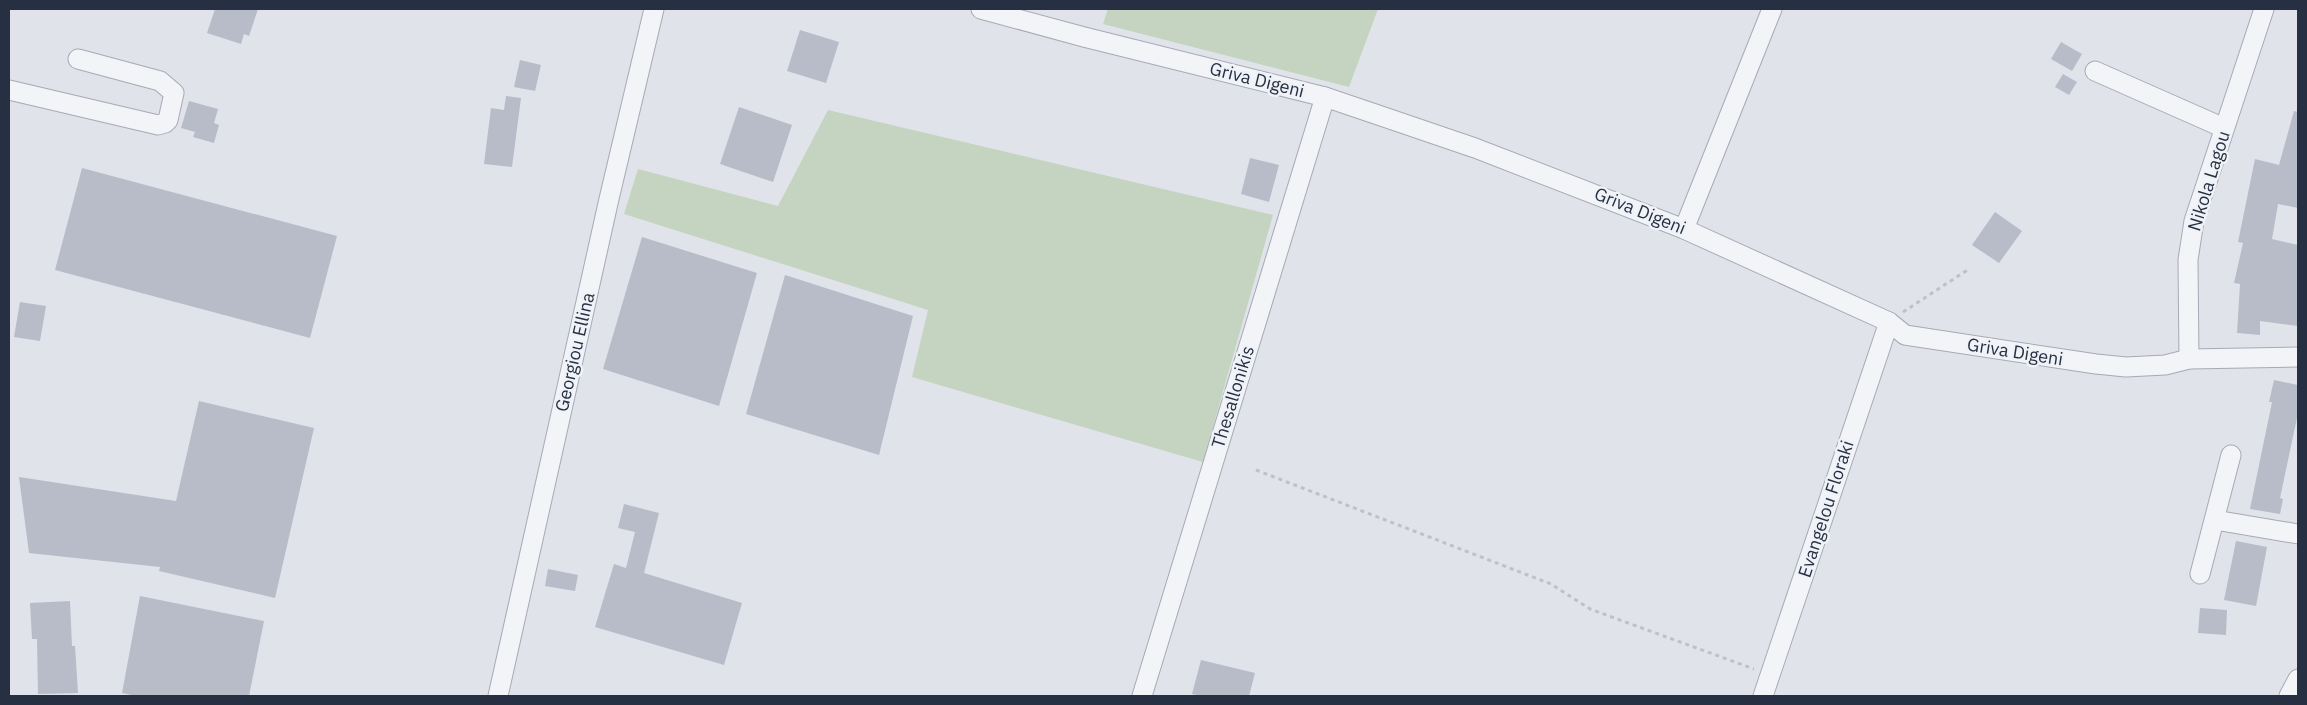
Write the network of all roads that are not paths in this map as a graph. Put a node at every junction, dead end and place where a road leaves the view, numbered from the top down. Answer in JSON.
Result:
{"nodes":[{"id":1,"x":654,"y":9,"type":"edge"},
{"id":2,"x":982,"y":9,"type":"edge"},
{"id":3,"x":1772,"y":9,"type":"edge"},
{"id":4,"x":2264,"y":9,"type":"edge"},
{"id":5,"x":78,"y":59,"type":"dead end"},
{"id":6,"x":2095,"y":71,"type":"dead end"},
{"id":7,"x":9,"y":90,"type":"edge"},
{"id":8,"x":1325,"y":97,"type":"junction"},
{"id":9,"x":2224,"y":128,"type":"junction"},
{"id":10,"x":1684,"y":229,"type":"junction"},
{"id":11,"x":1889,"y":322,"type":"junction"},
{"id":12,"x":2298,"y":357,"type":"edge"},
{"id":13,"x":2188,"y":359,"type":"junction"},
{"id":14,"x":2231,"y":455,"type":"dead end"},
{"id":15,"x":2215,"y":520,"type":"junction"},
{"id":16,"x":2291,"y":533,"type":"edge"},
{"id":17,"x":2200,"y":574,"type":"dead end"},
{"id":18,"x":2298,"y":679,"type":"edge"},
{"id":19,"x":498,"y":696,"type":"edge"},
{"id":20,"x":1142,"y":696,"type":"edge"},
{"id":21,"x":1764,"y":696,"type":"edge"},
{"id":22,"x":2289,"y":696,"type":"edge"}],
"edges":[{"from":1,"to":19,"type":"street","name":"Georgiou Ellina"},
{"from":2,"to":8,"type":"street","name":"Griva Digeni"},
{"from":3,"to":10,"type":"street"},
{"from":4,"to":9,"type":"street","name":"Nikola Lagou"},
{"from":5,"to":7,"type":"street"},
{"from":6,"to":9,"type":"street"},
{"from":8,"to":10,"type":"street","name":"Griva Digeni"},
{"from":8,"to":20,"type":"street","name":"Thesallonikis"},
{"from":9,"to":13,"type":"street","name":"Nikola Lagou"},
{"from":10,"to":11,"type":"street","name":"Griva Digeni"},
{"from":11,"to":13,"type":"street","name":"Griva Digeni"},
{"from":11,"to":21,"type":"street","name":"Evangelou Floraki"},
{"from":12,"to":13,"type":"street","name":"Griva Digeni"},
{"from":14,"to":15,"type":"street"},
{"from":15,"to":16,"type":"street"},
{"from":15,"to":17,"type":"street"},
{"from":18,"to":22,"type":"street"}]}
